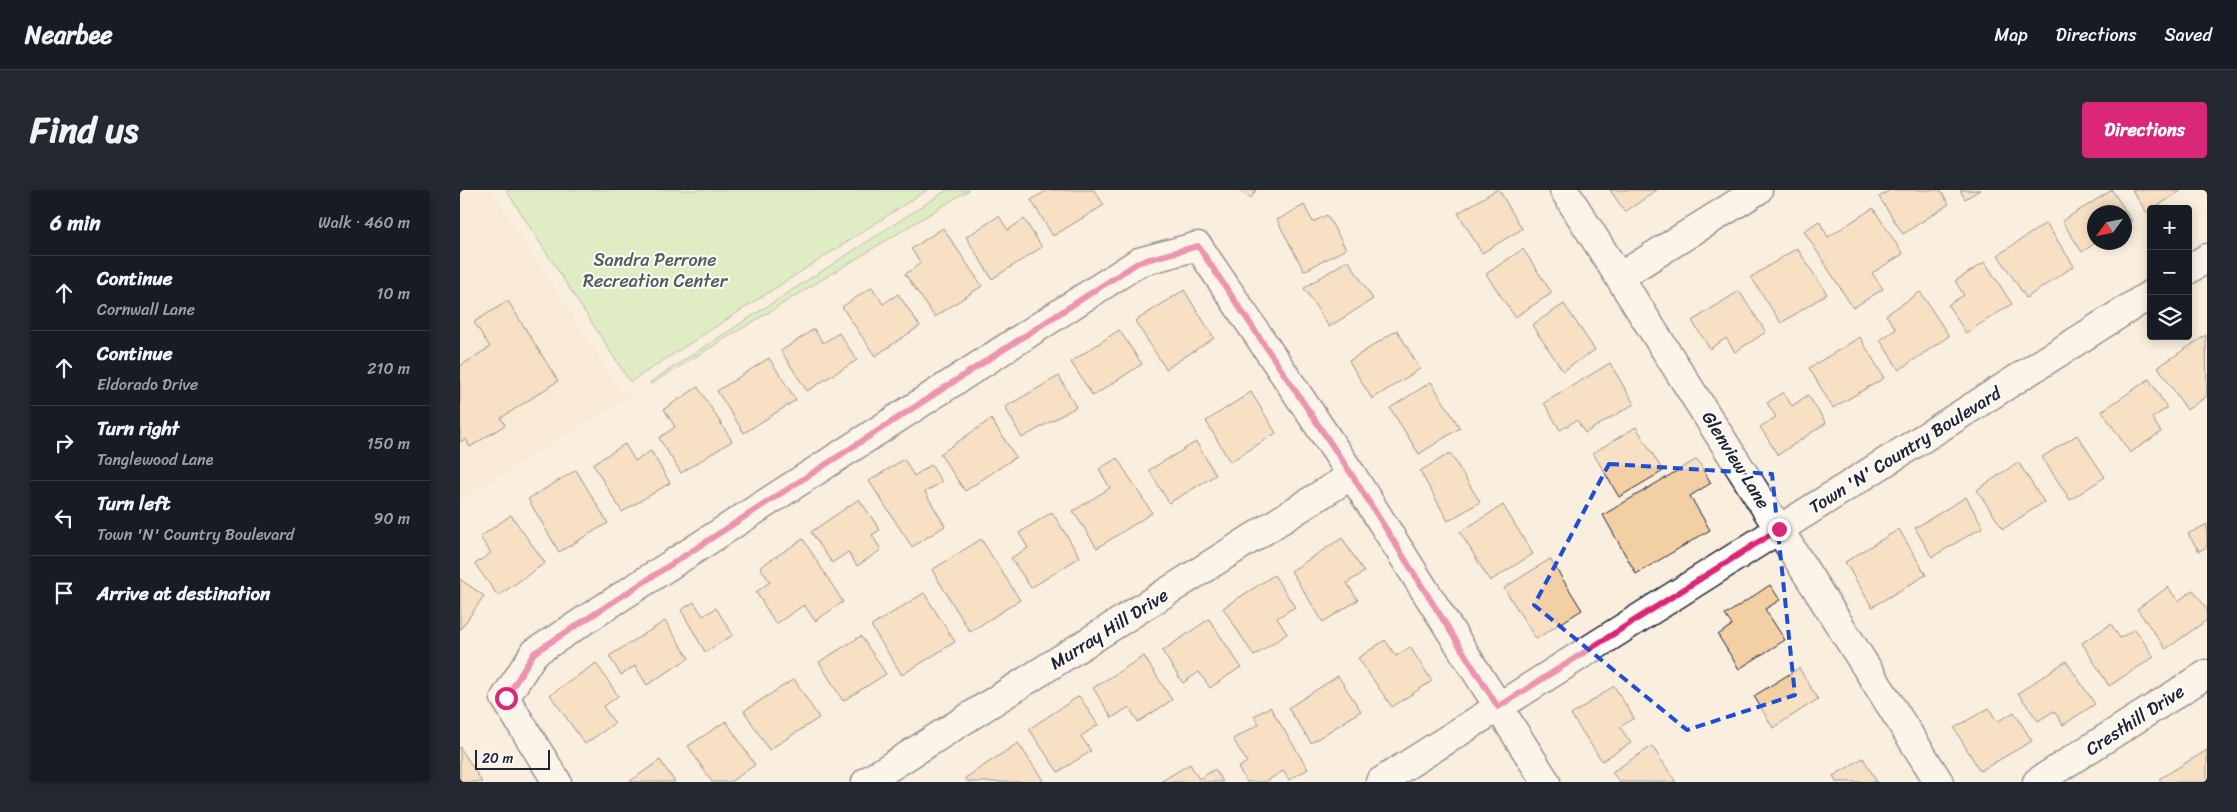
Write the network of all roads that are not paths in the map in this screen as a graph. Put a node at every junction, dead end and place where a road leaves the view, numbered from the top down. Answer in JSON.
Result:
{"nodes":[{"id":1,"x":1564,"y":190,"type":"edge"},
{"id":2,"x":1758,"y":190,"type":"edge"},
{"id":3,"x":2207,"y":258,"type":"edge"},
{"id":4,"x":2192,"y":267,"type":"edge"},
{"id":5,"x":1621,"y":276,"type":"junction"},
{"id":6,"x":2149,"y":295,"type":"edge"},
{"id":7,"x":1352,"y":475,"type":"junction"},
{"id":8,"x":1779,"y":529,"type":"junction"},
{"id":9,"x":2207,"y":674,"type":"edge"},
{"id":10,"x":1498,"y":707,"type":"junction"},
{"id":11,"x":557,"y":782,"type":"edge"},
{"id":12,"x":866,"y":782,"type":"edge"},
{"id":13,"x":1380,"y":782,"type":"edge"},
{"id":14,"x":1546,"y":782,"type":"edge"},
{"id":15,"x":1939,"y":782,"type":"edge"},
{"id":16,"x":2037,"y":782,"type":"edge"}],
"edges":[{"from":1,"to":5,"type":"street","name":"Glenview Lane"},
{"from":2,"to":5,"type":"street"},
{"from":3,"to":4,"type":"street"},
{"from":5,"to":8,"type":"street","name":"Glenview Lane"},
{"from":6,"to":8,"type":"street","name":"Town 'N' Country Boulevard"},
{"from":7,"to":10,"type":"street"},
{"from":7,"to":11,"type":"street"},
{"from":7,"to":12,"type":"street","name":"Murray Hill Drive"},
{"from":8,"to":10,"type":"street","name":"Town 'N' Country Boulevard"},
{"from":8,"to":15,"type":"street","name":"Glenview Lane"},
{"from":9,"to":16,"type":"street","name":"Cresthill Drive"},
{"from":10,"to":13,"type":"street","name":"Town 'N' Country Boulevard"},
{"from":10,"to":14,"type":"street"}]}
